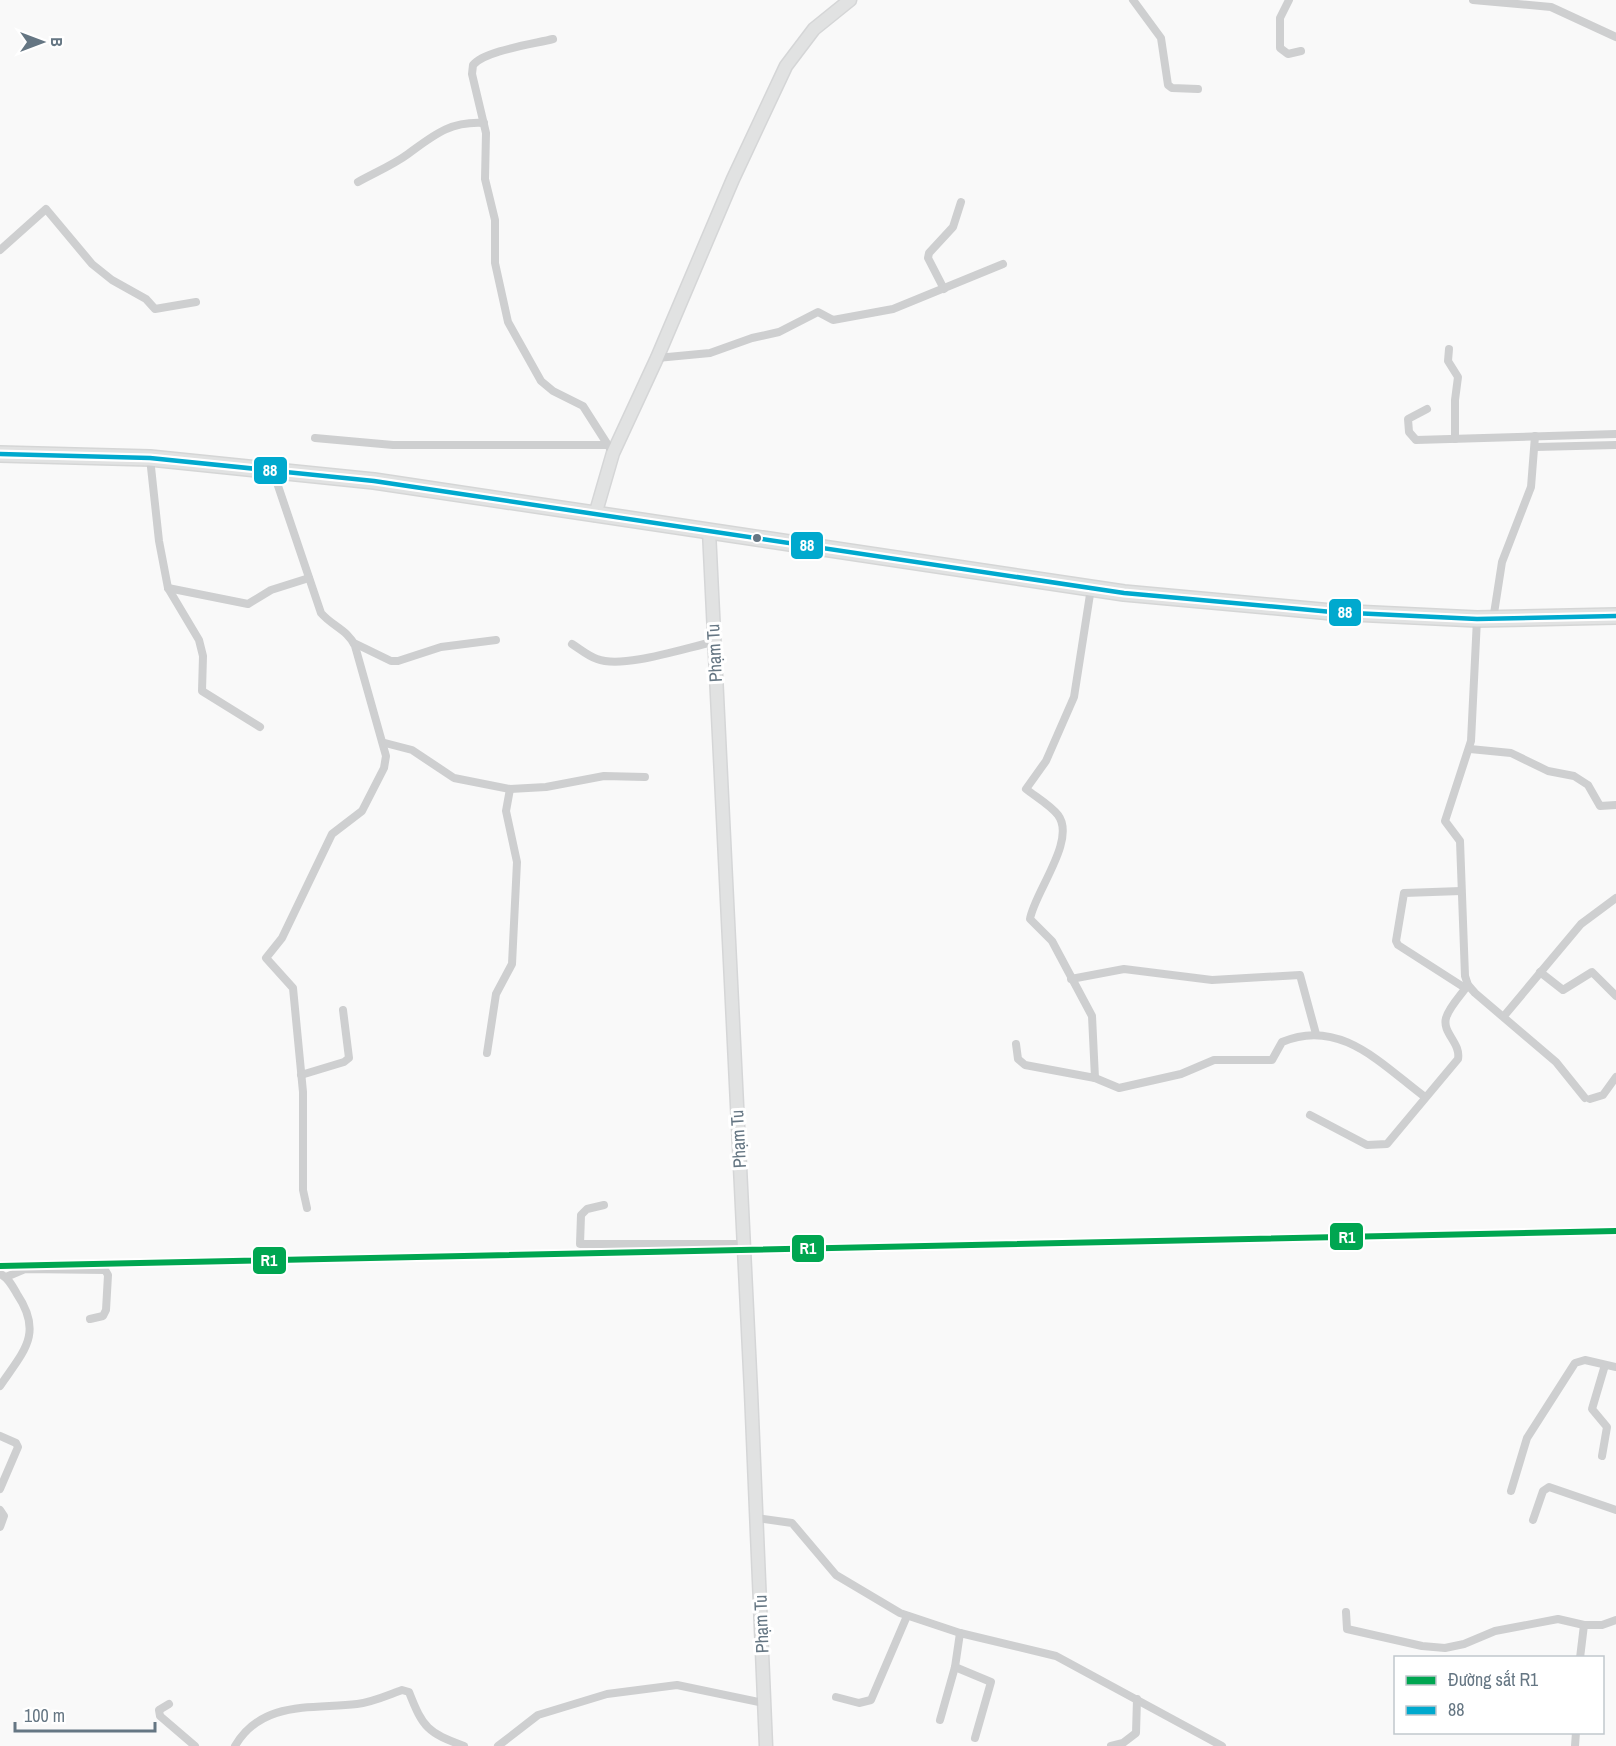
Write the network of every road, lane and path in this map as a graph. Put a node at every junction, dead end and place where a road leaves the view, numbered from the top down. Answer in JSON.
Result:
{"nodes":[{"id":1,"x":850,"y":0,"type":"edge"},
{"id":2,"x":1133,"y":0,"type":"edge"},
{"id":3,"x":1289,"y":0,"type":"edge"},
{"id":4,"x":1473,"y":0,"type":"edge"},
{"id":5,"x":1616,"y":37,"type":"edge"},
{"id":6,"x":552,"y":39,"type":"dead end"},
{"id":7,"x":1301,"y":51,"type":"dead end"},
{"id":8,"x":1197,"y":89,"type":"dead end"},
{"id":9,"x":484,"y":123,"type":"junction"},
{"id":10,"x":358,"y":182,"type":"dead end"},
{"id":11,"x":961,"y":202,"type":"dead end"},
{"id":12,"x":0,"y":250,"type":"edge"},
{"id":13,"x":1003,"y":264,"type":"dead end"},
{"id":14,"x":944,"y":289,"type":"junction"},
{"id":15,"x":196,"y":302,"type":"dead end"},
{"id":16,"x":1449,"y":349,"type":"dead end"},
{"id":17,"x":657,"y":358,"type":"junction"},
{"id":18,"x":1427,"y":409,"type":"dead end"},
{"id":19,"x":1616,"y":434,"type":"edge"},
{"id":20,"x":315,"y":438,"type":"dead end"},
{"id":21,"x":1455,"y":439,"type":"junction"},
{"id":22,"x":1535,"y":442,"type":"junction"},
{"id":23,"x":1616,"y":445,"type":"edge"},
{"id":24,"x":610,"y":449,"type":"junction"},
{"id":25,"x":0,"y":454,"type":"edge"},
{"id":26,"x":150,"y":458,"type":"junction"},
{"id":27,"x":273,"y":471,"type":"junction"},
{"id":28,"x":595,"y":515,"type":"junction"},
{"id":29,"x":709,"y":531,"type":"junction"},
{"id":30,"x":309,"y":578,"type":"junction"},
{"id":31,"x":168,"y":588,"type":"junction"},
{"id":32,"x":1091,"y":588,"type":"junction"},
{"id":33,"x":1616,"y":616,"type":"edge"},
{"id":34,"x":1485,"y":620,"type":"junction"},
{"id":35,"x":496,"y":640,"type":"dead end"},
{"id":36,"x":713,"y":642,"type":"junction"},
{"id":37,"x":354,"y":643,"type":"junction"},
{"id":38,"x":572,"y":644,"type":"dead end"},
{"id":39,"x":260,"y":727,"type":"dead end"},
{"id":40,"x":385,"y":743,"type":"junction"},
{"id":41,"x":1470,"y":749,"type":"junction"},
{"id":42,"x":645,"y":777,"type":"dead end"},
{"id":43,"x":510,"y":789,"type":"junction"},
{"id":44,"x":1616,"y":805,"type":"edge"},
{"id":45,"x":1461,"y":891,"type":"junction"},
{"id":46,"x":1616,"y":898,"type":"edge"},
{"id":47,"x":1540,"y":972,"type":"junction"},
{"id":48,"x":1071,"y":979,"type":"junction"},
{"id":49,"x":1466,"y":987,"type":"junction"},
{"id":50,"x":1616,"y":996,"type":"edge"},
{"id":51,"x":343,"y":1010,"type":"dead end"},
{"id":52,"x":1504,"y":1016,"type":"junction"},
{"id":53,"x":1316,"y":1034,"type":"junction"},
{"id":54,"x":1016,"y":1044,"type":"dead end"},
{"id":55,"x":487,"y":1053,"type":"dead end"},
{"id":56,"x":301,"y":1075,"type":"junction"},
{"id":57,"x":1616,"y":1077,"type":"edge"},
{"id":58,"x":1095,"y":1078,"type":"junction"},
{"id":59,"x":1425,"y":1097,"type":"junction"},
{"id":60,"x":1310,"y":1114,"type":"dead end"},
{"id":61,"x":604,"y":1205,"type":"dead end"},
{"id":62,"x":308,"y":1208,"type":"dead end"},
{"id":63,"x":743,"y":1244,"type":"junction"},
{"id":64,"x":3,"y":1275,"type":"edge"},
{"id":65,"x":90,"y":1319,"type":"dead end"},
{"id":66,"x":1605,"y":1365,"type":"junction"},
{"id":67,"x":1616,"y":1367,"type":"edge"},
{"id":68,"x":0,"y":1386,"type":"edge"},
{"id":69,"x":0,"y":1436,"type":"edge"},
{"id":70,"x":1602,"y":1456,"type":"dead end"},
{"id":71,"x":0,"y":1489,"type":"edge"},
{"id":72,"x":1511,"y":1491,"type":"dead end"},
{"id":73,"x":0,"y":1510,"type":"edge"},
{"id":74,"x":1616,"y":1510,"type":"edge"},
{"id":75,"x":757,"y":1518,"type":"junction"},
{"id":76,"x":1533,"y":1520,"type":"dead end"},
{"id":77,"x":0,"y":1527,"type":"edge"},
{"id":78,"x":1346,"y":1612,"type":"dead end"},
{"id":79,"x":906,"y":1616,"type":"junction"},
{"id":80,"x":1616,"y":1620,"type":"edge"},
{"id":81,"x":1584,"y":1624,"type":"junction"},
{"id":82,"x":960,"y":1633,"type":"junction"},
{"id":83,"x":1580,"y":1656,"type":"edge"},
{"id":84,"x":955,"y":1667,"type":"junction"},
{"id":85,"x":836,"y":1697,"type":"dead end"},
{"id":86,"x":1137,"y":1699,"type":"junction"},
{"id":87,"x":764,"y":1703,"type":"junction"},
{"id":88,"x":169,"y":1704,"type":"dead end"},
{"id":89,"x":940,"y":1720,"type":"dead end"},
{"id":90,"x":975,"y":1738,"type":"dead end"},
{"id":91,"x":195,"y":1746,"type":"edge"},
{"id":92,"x":235,"y":1746,"type":"edge"},
{"id":93,"x":464,"y":1746,"type":"edge"},
{"id":94,"x":498,"y":1746,"type":"edge"},
{"id":95,"x":766,"y":1746,"type":"edge"},
{"id":96,"x":1115,"y":1746,"type":"edge"},
{"id":97,"x":1222,"y":1746,"type":"edge"}],
"edges":[{"from":1,"to":17,"type":"street"},
{"from":2,"to":8,"type":"street"},
{"from":3,"to":7,"type":"street"},
{"from":4,"to":5,"type":"street"},
{"from":6,"to":9,"type":"street"},
{"from":9,"to":10,"type":"street"},
{"from":9,"to":24,"type":"street"},
{"from":11,"to":14,"type":"street"},
{"from":12,"to":15,"type":"street"},
{"from":13,"to":14,"type":"street"},
{"from":14,"to":17,"type":"street"},
{"from":16,"to":21,"type":"street"},
{"from":17,"to":24,"type":"street"},
{"from":18,"to":21,"type":"street"},
{"from":19,"to":22,"type":"street"},
{"from":20,"to":24,"type":"street"},
{"from":21,"to":22,"type":"street"},
{"from":22,"to":23,"type":"street"},
{"from":22,"to":34,"type":"street"},
{"from":24,"to":28,"type":"street"},
{"from":25,"to":26,"type":"highway"},
{"from":26,"to":27,"type":"highway"},
{"from":26,"to":31,"type":"street"},
{"from":27,"to":28,"type":"highway"},
{"from":27,"to":30,"type":"street"},
{"from":28,"to":29,"type":"highway"},
{"from":29,"to":32,"type":"highway"},
{"from":29,"to":36,"type":"street","name":"Phạm Tu"},
{"from":30,"to":31,"type":"street"},
{"from":30,"to":37,"type":"street"},
{"from":31,"to":39,"type":"street"},
{"from":32,"to":34,"type":"highway"},
{"from":32,"to":48,"type":"street"},
{"from":33,"to":34,"type":"highway"},
{"from":34,"to":41,"type":"street"},
{"from":35,"to":37,"type":"street"},
{"from":36,"to":38,"type":"street"},
{"from":36,"to":63,"type":"street","name":"Phạm Tu"},
{"from":37,"to":40,"type":"street"},
{"from":40,"to":43,"type":"street"},
{"from":40,"to":56,"type":"street"},
{"from":41,"to":44,"type":"street"},
{"from":41,"to":45,"type":"street"},
{"from":42,"to":43,"type":"street"},
{"from":43,"to":55,"type":"street"},
{"from":45,"to":49,"type":"street"},
{"from":45,"to":49,"type":"street"},
{"from":46,"to":47,"type":"street"},
{"from":47,"to":50,"type":"street"},
{"from":47,"to":52,"type":"street"},
{"from":48,"to":53,"type":"street"},
{"from":48,"to":58,"type":"street"},
{"from":49,"to":52,"type":"street"},
{"from":49,"to":59,"type":"street"},
{"from":51,"to":56,"type":"street"},
{"from":52,"to":57,"type":"street"},
{"from":53,"to":58,"type":"street"},
{"from":53,"to":59,"type":"street"},
{"from":54,"to":58,"type":"street"},
{"from":56,"to":62,"type":"street"},
{"from":59,"to":60,"type":"street"},
{"from":61,"to":63,"type":"street"},
{"from":63,"to":75,"type":"street","name":"Phạm Tu"},
{"from":64,"to":65,"type":"street"},
{"from":64,"to":68,"type":"street"},
{"from":66,"to":67,"type":"street"},
{"from":66,"to":70,"type":"street"},
{"from":66,"to":72,"type":"street"},
{"from":69,"to":71,"type":"street"},
{"from":73,"to":77,"type":"street"},
{"from":74,"to":76,"type":"street"},
{"from":75,"to":79,"type":"street"},
{"from":75,"to":87,"type":"street","name":"Phạm Tu"},
{"from":78,"to":81,"type":"street"},
{"from":79,"to":82,"type":"street"},
{"from":79,"to":85,"type":"street"},
{"from":80,"to":81,"type":"street"},
{"from":81,"to":83,"type":"street"},
{"from":82,"to":84,"type":"street"},
{"from":82,"to":86,"type":"street"},
{"from":84,"to":89,"type":"street"},
{"from":84,"to":90,"type":"street"},
{"from":86,"to":96,"type":"street"},
{"from":86,"to":97,"type":"street"},
{"from":87,"to":94,"type":"street"},
{"from":87,"to":95,"type":"street","name":"Phạm Tu"},
{"from":88,"to":91,"type":"street"},
{"from":92,"to":93,"type":"street"}]}
